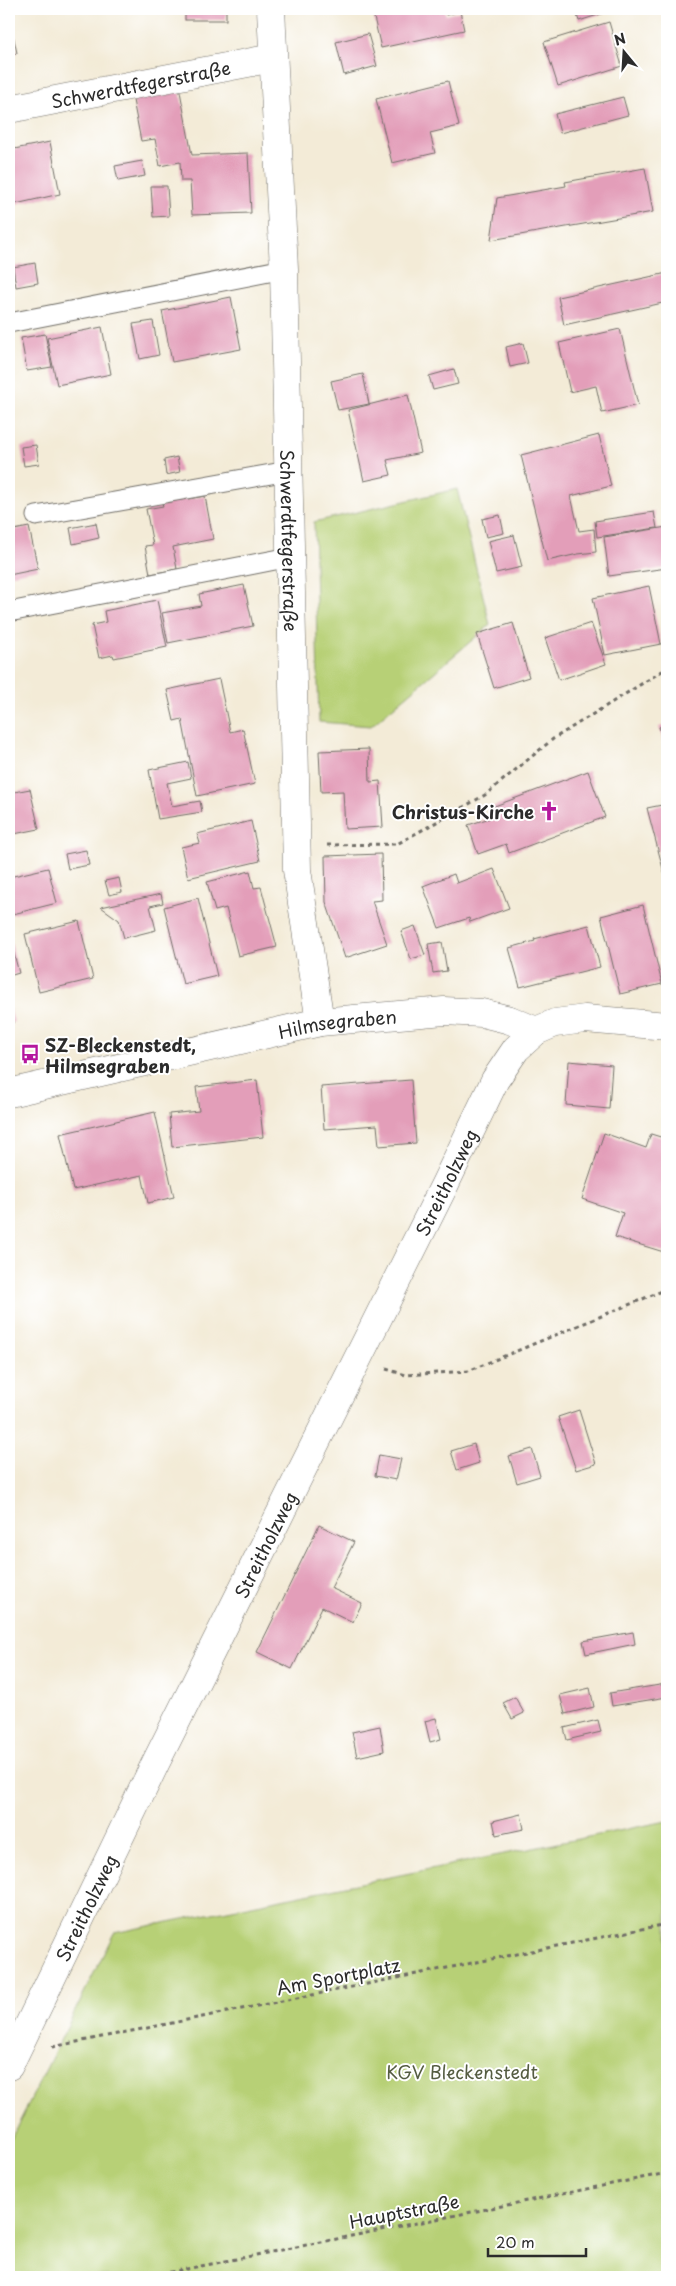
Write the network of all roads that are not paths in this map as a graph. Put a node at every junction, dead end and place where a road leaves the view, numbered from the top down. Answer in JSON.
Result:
{"nodes":[{"id":1,"x":271,"y":9,"type":"edge"},
{"id":2,"x":273,"y":58,"type":"junction"},
{"id":3,"x":9,"y":109,"type":"edge"},
{"id":4,"x":284,"y":269,"type":"junction"},
{"id":5,"x":9,"y":323,"type":"edge"},
{"id":6,"x":288,"y":471,"type":"junction"},
{"id":7,"x":36,"y":516,"type":"dead end"},
{"id":8,"x":290,"y":557,"type":"junction"},
{"id":9,"x":9,"y":612,"type":"edge"},
{"id":10,"x":320,"y":1022,"type":"junction"},
{"id":11,"x":667,"y":1026,"type":"edge"},
{"id":12,"x":536,"y":1031,"type":"junction"},
{"id":13,"x":9,"y":1093,"type":"edge"},
{"id":14,"x":12,"y":2060,"type":"edge"}],
"edges":[{"from":1,"to":2,"type":"street","name":"Schwerdtfegerstraße"},
{"from":2,"to":3,"type":"street","name":"Schwerdtfegerstraße"},
{"from":2,"to":4,"type":"street","name":"Schwerdtfegerstraße"},
{"from":4,"to":5,"type":"lane"},
{"from":4,"to":6,"type":"street","name":"Schwerdtfegerstraße"},
{"from":6,"to":7,"type":"lane"},
{"from":6,"to":8,"type":"street","name":"Schwerdtfegerstraße"},
{"from":8,"to":9,"type":"lane"},
{"from":8,"to":10,"type":"street","name":"Schwerdtfegerstraße"},
{"from":10,"to":12,"type":"street","name":"Hilmsegraben"},
{"from":10,"to":13,"type":"street","name":"Hilmsegraben"},
{"from":11,"to":12,"type":"street"},
{"from":12,"to":14,"type":"street","name":"Streitholzweg"}]}
